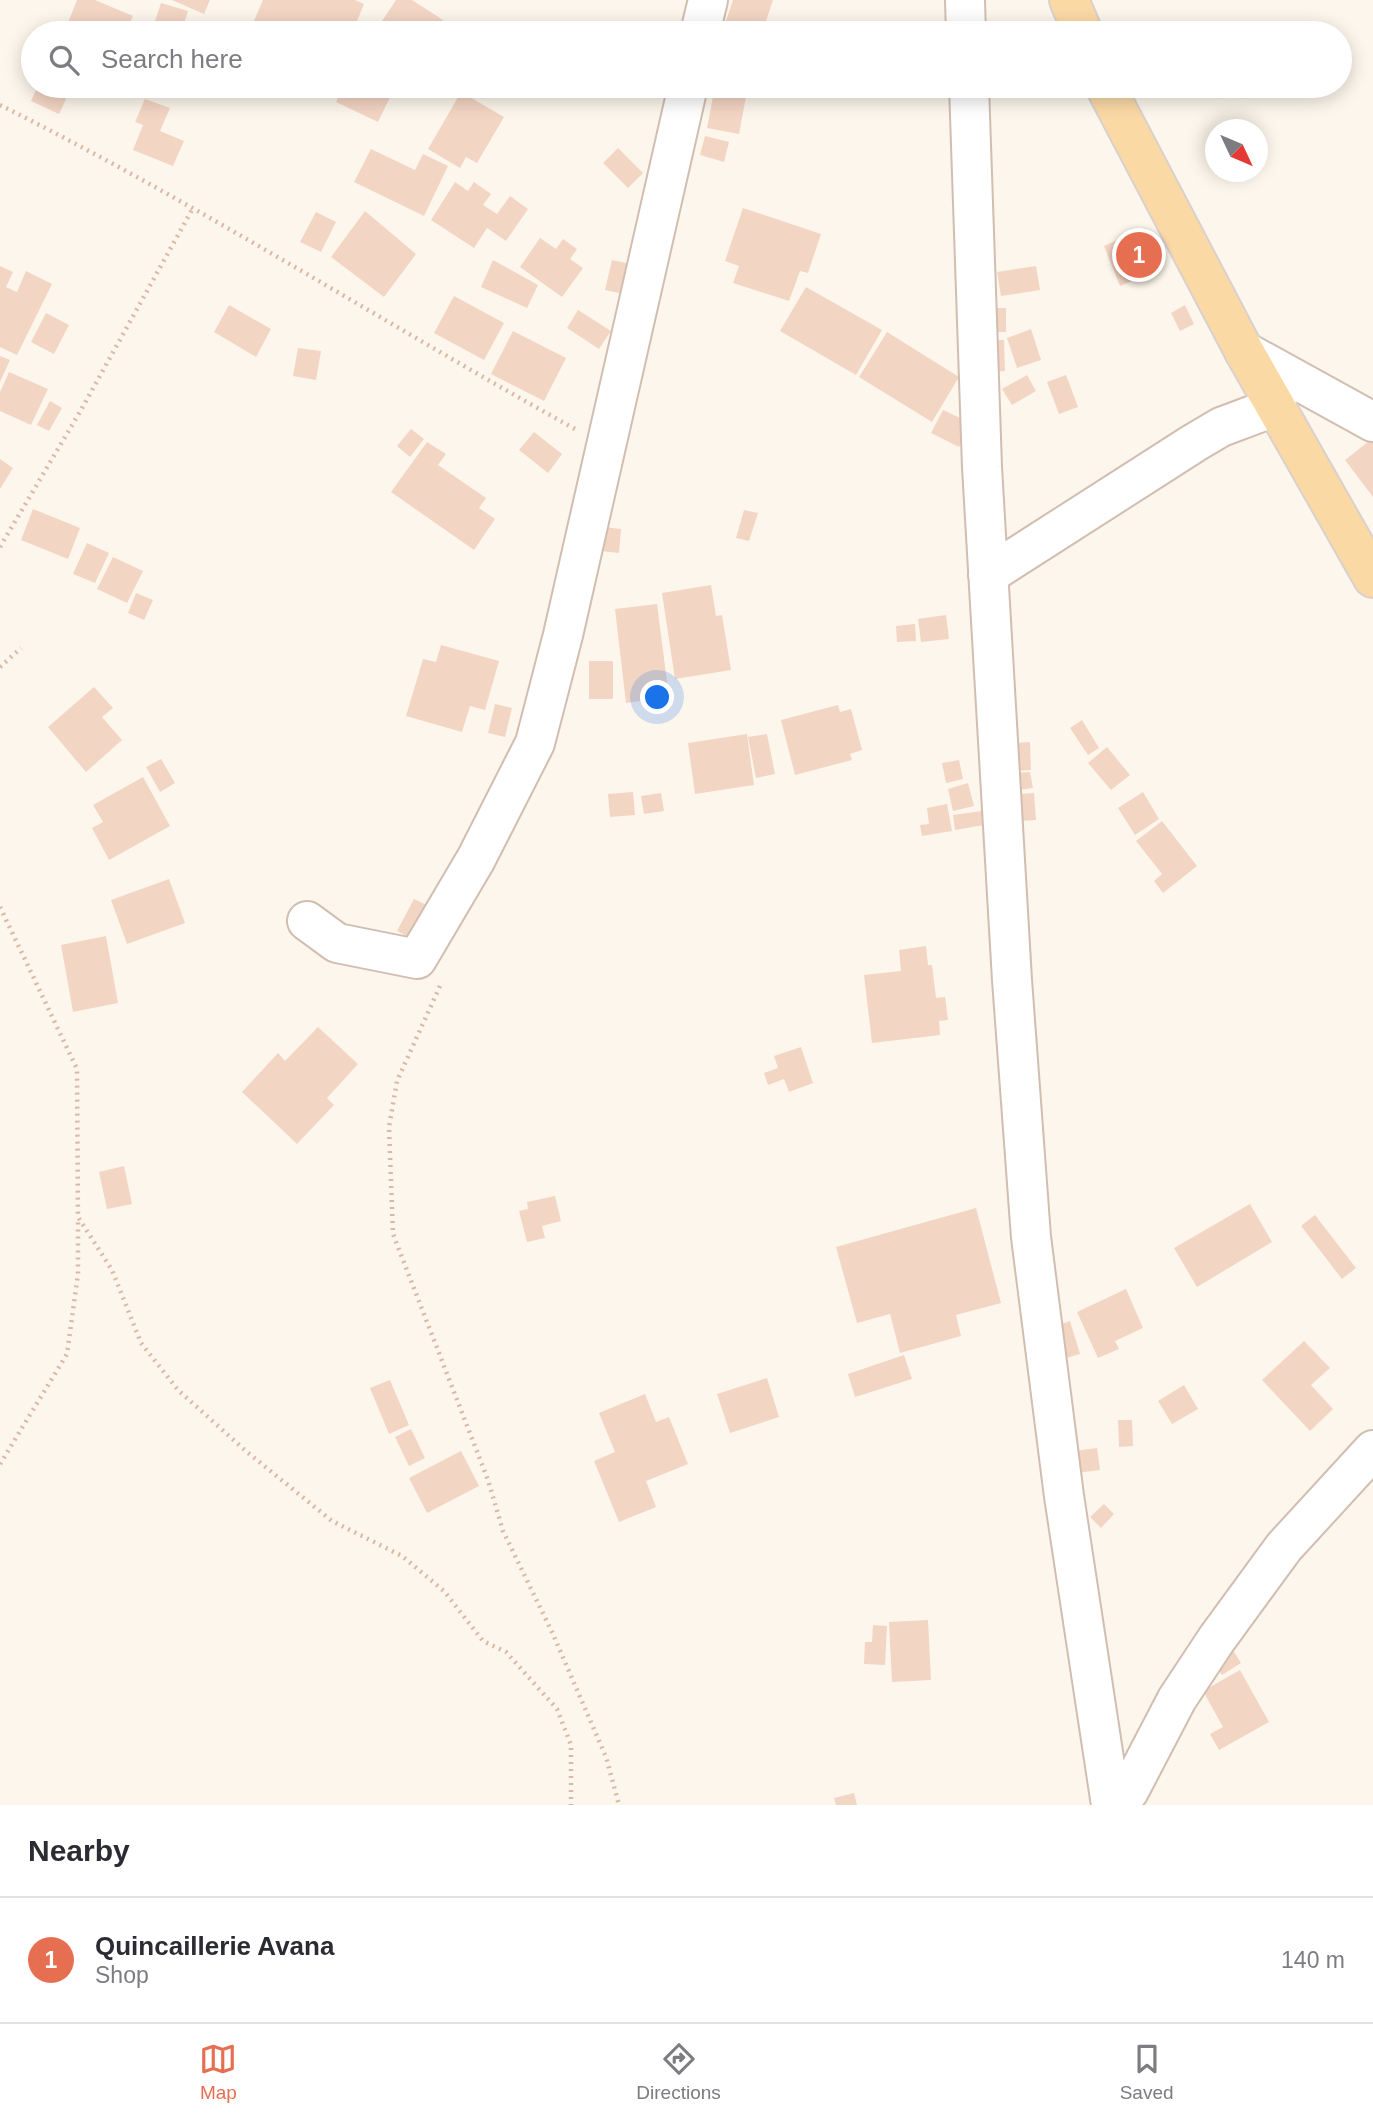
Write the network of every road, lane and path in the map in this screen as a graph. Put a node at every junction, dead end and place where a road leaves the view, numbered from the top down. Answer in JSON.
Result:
{"nodes":[{"id":1,"x":708,"y":0,"type":"edge"},
{"id":2,"x":965,"y":0,"type":"edge"},
{"id":3,"x":1069,"y":0,"type":"edge"},
{"id":4,"x":703,"y":21,"type":"edge"},
{"id":5,"x":966,"y":21,"type":"edge"},
{"id":6,"x":1078,"y":21,"type":"edge"},
{"id":7,"x":685,"y":98,"type":"edge"},
{"id":8,"x":969,"y":98,"type":"edge"},
{"id":9,"x":1111,"y":98,"type":"edge"},
{"id":10,"x":0,"y":104,"type":"edge"},
{"id":11,"x":193,"y":208,"type":"junction"},
{"id":12,"x":1244,"y":351,"type":"junction"},
{"id":13,"x":1277,"y":406,"type":"junction"},
{"id":14,"x":1373,"y":422,"type":"edge"},
{"id":15,"x":606,"y":446,"type":"junction"},
{"id":16,"x":0,"y":547,"type":"edge"},
{"id":17,"x":988,"y":575,"type":"junction"},
{"id":18,"x":1373,"y":578,"type":"edge"},
{"id":19,"x":21,"y":648,"type":"dead end"},
{"id":20,"x":0,"y":667,"type":"edge"},
{"id":21,"x":0,"y":907,"type":"edge"},
{"id":22,"x":307,"y":921,"type":"dead end"},
{"id":23,"x":444,"y":977,"type":"dead end"},
{"id":24,"x":78,"y":1217,"type":"junction"},
{"id":25,"x":1373,"y":1450,"type":"edge"},
{"id":26,"x":0,"y":1464,"type":"edge"},
{"id":27,"x":571,"y":1805,"type":"edge"},
{"id":28,"x":619,"y":1805,"type":"edge"},
{"id":29,"x":1114,"y":1805,"type":"edge"}],
"edges":[{"from":1,"to":4,"type":"street"},
{"from":2,"to":5,"type":"street"},
{"from":3,"to":6,"type":"main road"},
{"from":7,"to":15,"type":"street"},
{"from":8,"to":17,"type":"street"},
{"from":9,"to":12,"type":"main road"},
{"from":10,"to":11,"type":"path"},
{"from":11,"to":15,"type":"path"},
{"from":11,"to":16,"type":"path"},
{"from":12,"to":13,"type":"main road"},
{"from":12,"to":14,"type":"street"},
{"from":13,"to":17,"type":"street"},
{"from":13,"to":18,"type":"main road"},
{"from":15,"to":22,"type":"street"},
{"from":17,"to":29,"type":"street"},
{"from":19,"to":20,"type":"path"},
{"from":21,"to":24,"type":"path"},
{"from":23,"to":28,"type":"path"},
{"from":24,"to":26,"type":"path"},
{"from":24,"to":27,"type":"path"},
{"from":25,"to":29,"type":"street"}]}
